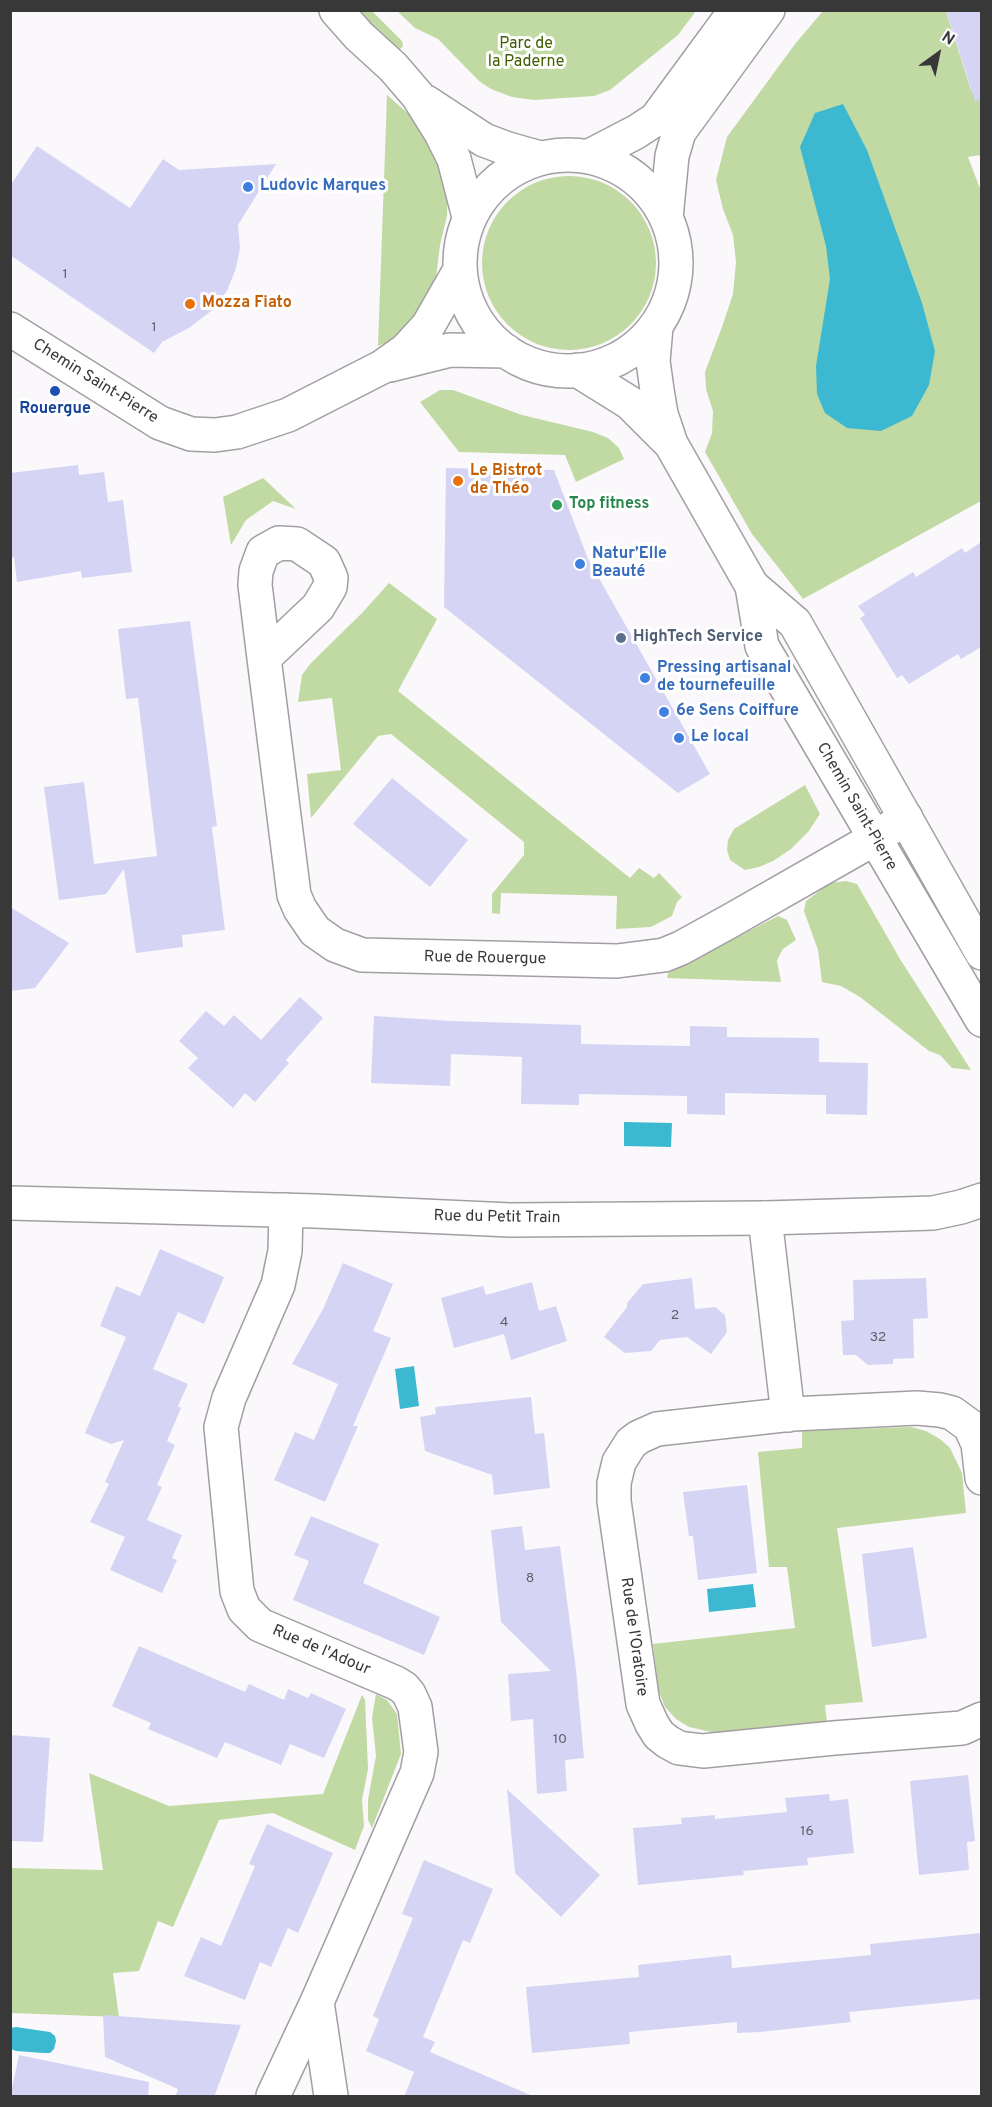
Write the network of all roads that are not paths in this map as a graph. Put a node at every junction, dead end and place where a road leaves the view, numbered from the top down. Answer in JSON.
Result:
{"nodes":[{"id":1,"x":336,"y":10,"type":"edge"},
{"id":2,"x":736,"y":10,"type":"edge"},
{"id":3,"x":768,"y":10,"type":"edge"},
{"id":4,"x":418,"y":96,"type":"junction"},
{"id":5,"x":588,"y":157,"type":"junction"},
{"id":6,"x":540,"y":158,"type":"junction"},
{"id":7,"x":469,"y":217,"type":"junction"},
{"id":8,"x":666,"y":218,"type":"junction"},
{"id":9,"x":460,"y":270,"type":"junction"},
{"id":10,"x":656,"y":327,"type":"junction"},
{"id":11,"x":10,"y":329,"type":"edge"},
{"id":12,"x":506,"y":351,"type":"junction"},
{"id":13,"x":382,"y":368,"type":"junction"},
{"id":14,"x":577,"y":370,"type":"junction"},
{"id":15,"x":671,"y":444,"type":"junction"},
{"id":16,"x":752,"y":586,"type":"junction"},
{"id":17,"x":264,"y":658,"type":"dead end"},
{"id":18,"x":906,"y":818,"type":"junction"},
{"id":19,"x":874,"y":838,"type":"junction"},
{"id":20,"x":981,"y":953,"type":"edge"},
{"id":21,"x":981,"y":1020,"type":"edge"},
{"id":22,"x":981,"y":1200,"type":"edge"},
{"id":23,"x":10,"y":1203,"type":"edge"},
{"id":24,"x":286,"y":1210,"type":"junction"},
{"id":25,"x":765,"y":1218,"type":"junction"},
{"id":26,"x":788,"y":1414,"type":"junction"},
{"id":27,"x":981,"y":1478,"type":"edge"},
{"id":28,"x":981,"y":1719,"type":"edge"},
{"id":29,"x":317,"y":2002,"type":"junction"},
{"id":30,"x":273,"y":2097,"type":"edge"},
{"id":31,"x":331,"y":2097,"type":"edge"}],
"edges":[{"from":1,"to":4,"type":"street"},
{"from":2,"to":5,"type":"street"},
{"from":3,"to":8,"type":"street"},
{"from":4,"to":6,"type":"street"},
{"from":4,"to":7,"type":"street"},
{"from":5,"to":6,"type":"street"},
{"from":5,"to":8,"type":"street"},
{"from":6,"to":7,"type":"street"},
{"from":7,"to":9,"type":"street"},
{"from":8,"to":10,"type":"street"},
{"from":9,"to":12,"type":"street"},
{"from":9,"to":13,"type":"street","name":"Chemin Saint-Pierre"},
{"from":10,"to":14,"type":"street"},
{"from":10,"to":15,"type":"street","name":"Chemin Saint-Pierre"},
{"from":11,"to":13,"type":"street","name":"Chemin Saint-Pierre"},
{"from":12,"to":13,"type":"street","name":"Chemin Saint-Pierre"},
{"from":12,"to":14,"type":"street"},
{"from":14,"to":15,"type":"street","name":"Chemin Saint-Pierre"},
{"from":15,"to":16,"type":"street","name":"Chemin Saint-Pierre"},
{"from":16,"to":18,"type":"street","name":"Chemin Saint-Pierre"},
{"from":16,"to":19,"type":"street","name":"Chemin Saint-Pierre"},
{"from":17,"to":19,"type":"street","name":"Rue de Rouergue"},
{"from":18,"to":19,"type":"street","name":"Rue de Rouergue"},
{"from":18,"to":20,"type":"street","name":"Chemin Saint-Pierre"},
{"from":19,"to":21,"type":"street","name":"Chemin Saint-Pierre"},
{"from":22,"to":25,"type":"street","name":"Rue du Petit Train"},
{"from":23,"to":24,"type":"street","name":"Rue du Petit Train"},
{"from":24,"to":25,"type":"street","name":"Rue du Petit Train"},
{"from":24,"to":29,"type":"street","name":"Rue de l'Adour"},
{"from":25,"to":26,"type":"street"},
{"from":26,"to":27,"type":"street","name":"Rue de l'Oratoire"},
{"from":26,"to":28,"type":"street","name":"Rue de l'Oratoire"},
{"from":29,"to":30,"type":"street","name":"Rue de l'Adour"},
{"from":29,"to":31,"type":"street"}]}
